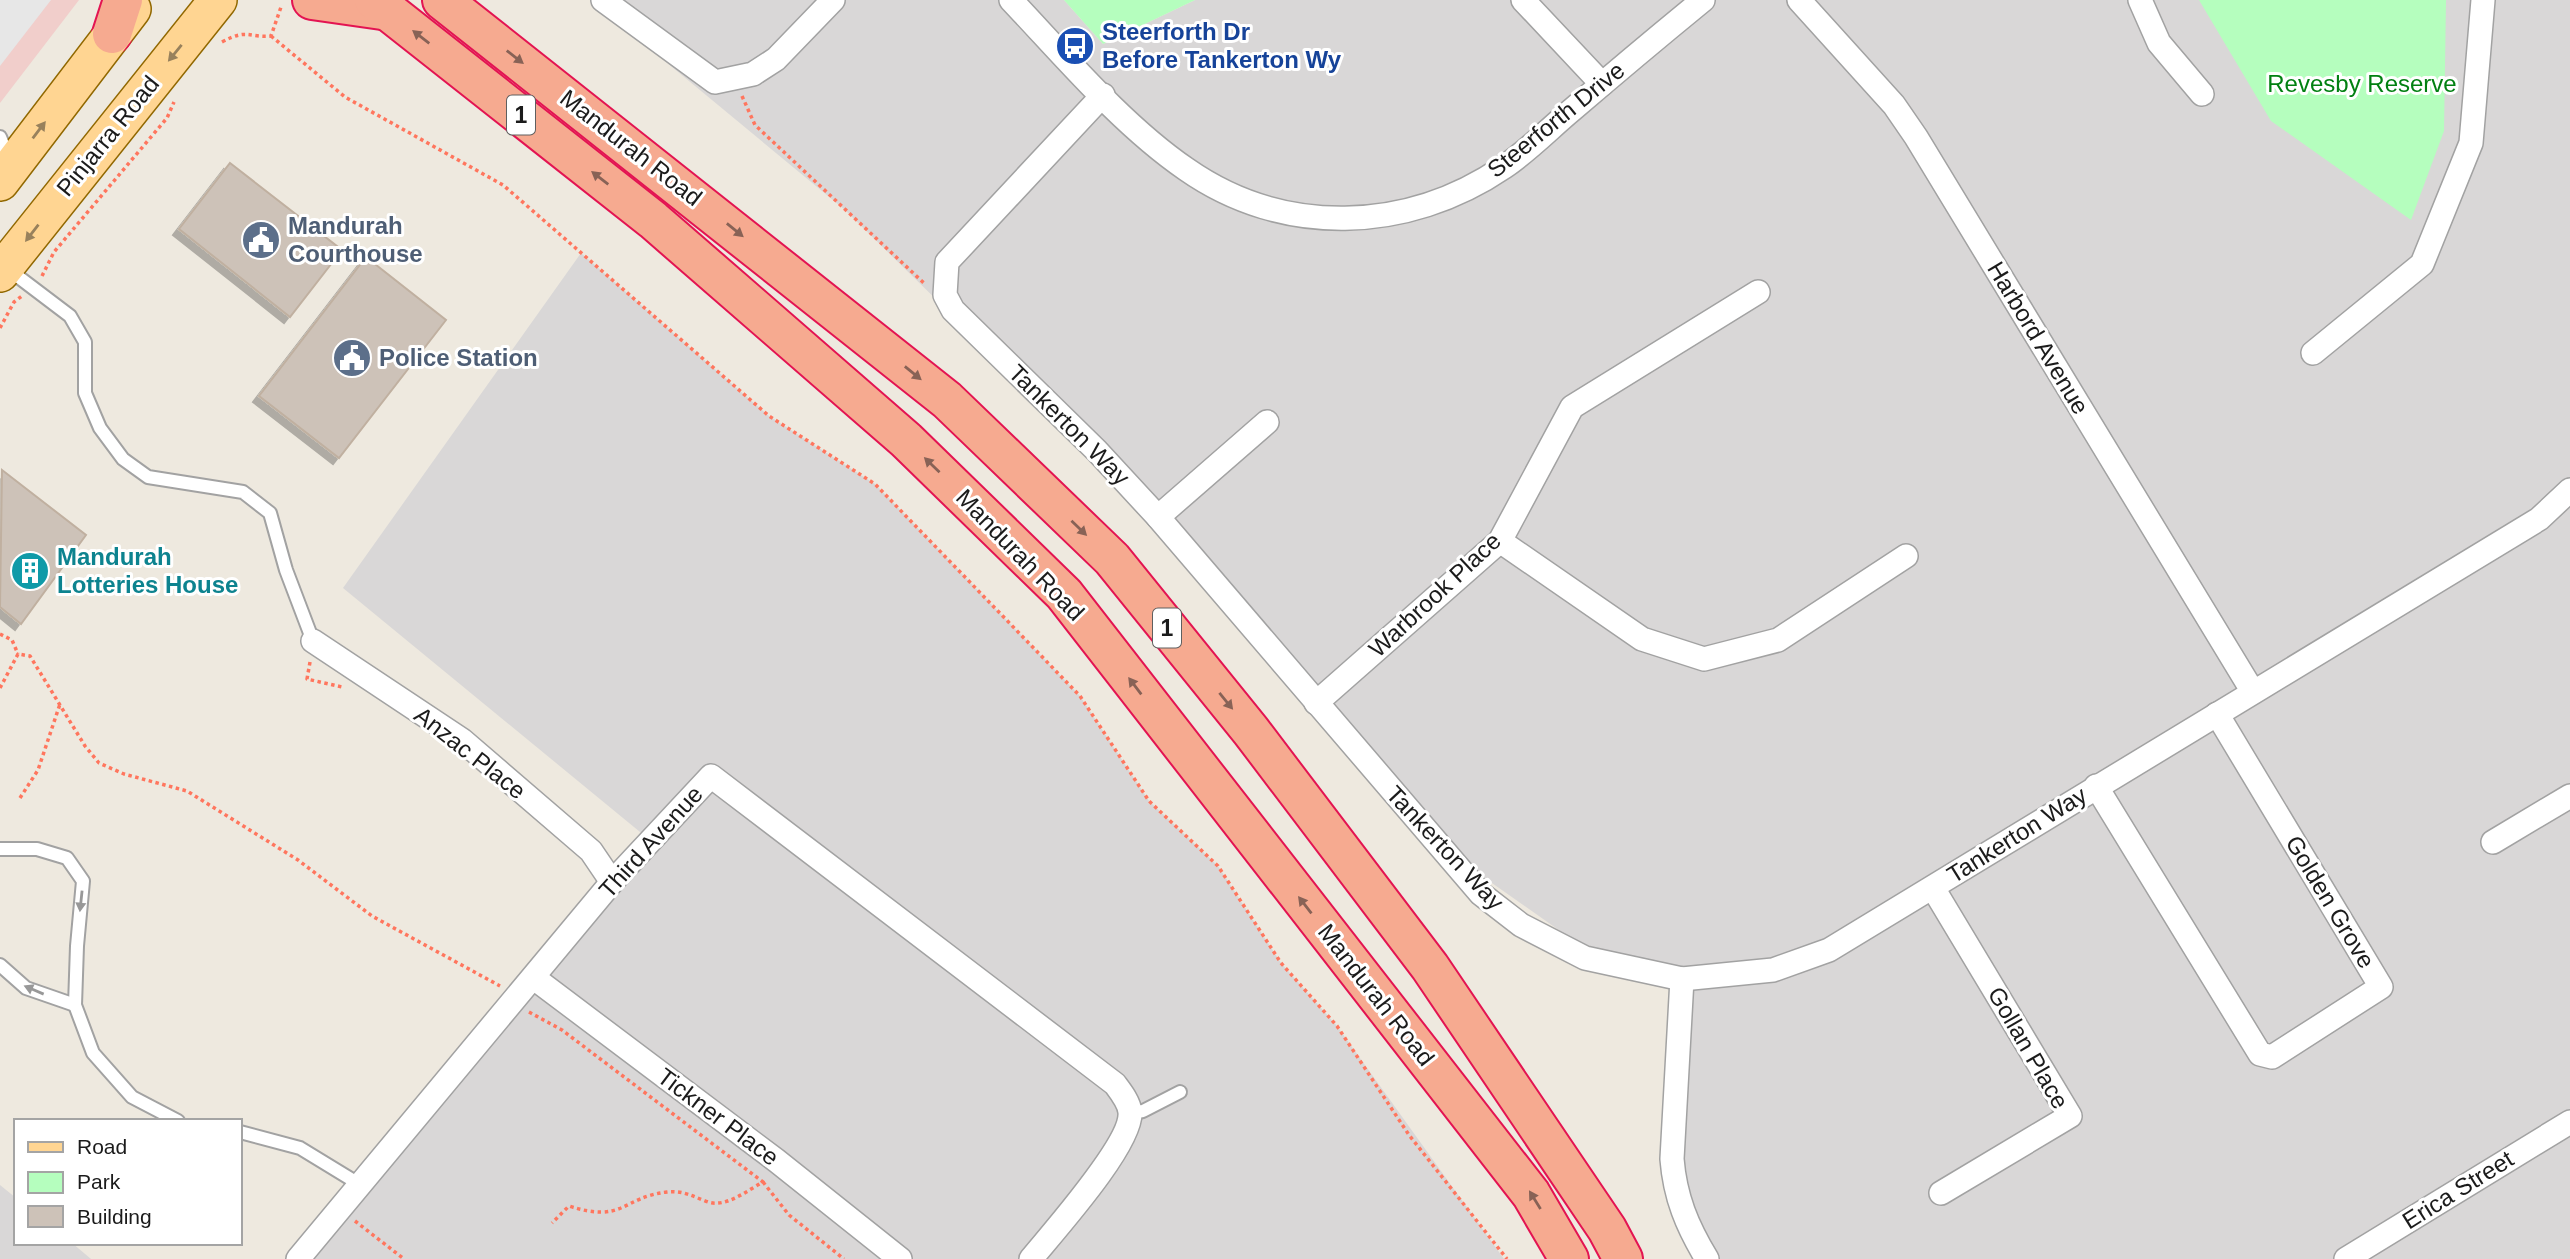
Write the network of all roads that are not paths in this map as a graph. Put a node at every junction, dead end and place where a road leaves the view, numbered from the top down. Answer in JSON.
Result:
{"nodes":[{"id":1,"x":139,"y":0,"type":"edge"},
{"id":2,"x":218,"y":0,"type":"edge"},
{"id":3,"x":442,"y":0,"type":"edge"},
{"id":4,"x":603,"y":0,"type":"edge"},
{"id":5,"x":833,"y":0,"type":"edge"},
{"id":6,"x":1011,"y":0,"type":"edge"},
{"id":7,"x":1523,"y":0,"type":"edge"},
{"id":8,"x":1703,"y":0,"type":"edge"},
{"id":9,"x":1799,"y":0,"type":"edge"},
{"id":10,"x":2140,"y":0,"type":"edge"},
{"id":11,"x":2483,"y":0,"type":"edge"},
{"id":12,"x":297,"y":3,"type":"edge"},
{"id":13,"x":381,"y":6,"type":"edge"},
{"id":14,"x":118,"y":17,"type":"edge"},
{"id":15,"x":1602,"y":83,"type":"junction"},
{"id":16,"x":2202,"y":94,"type":"dead end"},
{"id":17,"x":1103,"y":95,"type":"junction"},
{"id":18,"x":4,"y":162,"type":"edge"},
{"id":19,"x":12,"y":276,"type":"edge"},
{"id":20,"x":1758,"y":292,"type":"dead end"},
{"id":21,"x":2313,"y":353,"type":"dead end"},
{"id":22,"x":1268,"y":422,"type":"dead end"},
{"id":23,"x":2570,"y":490,"type":"edge"},
{"id":24,"x":1158,"y":517,"type":"junction"},
{"id":25,"x":1500,"y":541,"type":"junction"},
{"id":26,"x":1906,"y":556,"type":"dead end"},
{"id":27,"x":313,"y":640,"type":"joint"},
{"id":28,"x":2253,"y":692,"type":"junction"},
{"id":29,"x":1316,"y":703,"type":"junction"},
{"id":30,"x":2217,"y":714,"type":"junction"},
{"id":31,"x":2096,"y":786,"type":"junction"},
{"id":32,"x":2570,"y":796,"type":"edge"},
{"id":33,"x":2493,"y":842,"type":"dead end"},
{"id":34,"x":0,"y":849,"type":"edge"},
{"id":35,"x":612,"y":882,"type":"junction"},
{"id":36,"x":1933,"y":888,"type":"junction"},
{"id":37,"x":0,"y":965,"type":"edge"},
{"id":38,"x":534,"y":978,"type":"junction"},
{"id":39,"x":1682,"y":979,"type":"junction"},
{"id":40,"x":75,"y":1005,"type":"junction"},
{"id":41,"x":1180,"y":1092,"type":"dead end"},
{"id":42,"x":1131,"y":1113,"type":"junction"},
{"id":43,"x":174,"y":1119,"type":"edge"},
{"id":44,"x":2570,"y":1122,"type":"edge"},
{"id":45,"x":242,"y":1133,"type":"edge"},
{"id":46,"x":359,"y":1184,"type":"junction"},
{"id":47,"x":1941,"y":1193,"type":"dead end"},
{"id":48,"x":298,"y":1259,"type":"edge"},
{"id":49,"x":900,"y":1259,"type":"edge"},
{"id":50,"x":1031,"y":1259,"type":"edge"},
{"id":51,"x":1569,"y":1259,"type":"edge"},
{"id":52,"x":1623,"y":1259,"type":"edge"},
{"id":53,"x":1707,"y":1259,"type":"edge"},
{"id":54,"x":2346,"y":1259,"type":"edge"}],
"edges":[{"from":1,"to":14,"type":"main road"},
{"from":2,"to":19,"type":"main road","name":"Pinjarra Road","one_way":true},
{"from":3,"to":52,"type":"highway","name":"Mandurah Road","number":"1","one_way":true},
{"from":4,"to":5,"type":"street"},
{"from":6,"to":17,"type":"street","name":"Steerforth Drive"},
{"from":7,"to":15,"type":"street"},
{"from":8,"to":15,"type":"street","name":"Steerforth Drive"},
{"from":9,"to":28,"type":"street","name":"Harbord Avenue"},
{"from":10,"to":16,"type":"street"},
{"from":11,"to":21,"type":"street"},
{"from":12,"to":13,"type":"highway","number":"1"},
{"from":51,"to":13,"type":"highway","name":"Mandurah Road","number":"1","one_way":true},
{"from":18,"to":14,"type":"main road","one_way":true},
{"from":15,"to":17,"type":"street","name":"Steerforth Drive"},
{"from":17,"to":24,"type":"street","name":"Tankerton Way"},
{"from":19,"to":27,"type":"lane"},
{"from":20,"to":25,"type":"street","name":"Warbrook Place"},
{"from":22,"to":24,"type":"street"},
{"from":23,"to":28,"type":"street","name":"Tankerton Way"},
{"from":24,"to":29,"type":"street","name":"Tankerton Way"},
{"from":25,"to":26,"type":"street"},
{"from":25,"to":29,"type":"street","name":"Warbrook Place"},
{"from":27,"to":35,"type":"street","name":"Anzac Place"},
{"from":28,"to":30,"type":"street","name":"Tankerton Way"},
{"from":29,"to":39,"type":"street","name":"Tankerton Way"},
{"from":30,"to":31,"type":"street","name":"Tankerton Way"},
{"from":30,"to":31,"type":"street","name":"Golden Grove"},
{"from":31,"to":36,"type":"street","name":"Tankerton Way"},
{"from":32,"to":33,"type":"street"},
{"from":34,"to":40,"type":"lane","one_way":true},
{"from":35,"to":38,"type":"street","name":"Third Avenue"},
{"from":35,"to":42,"type":"street","name":"Third Avenue"},
{"from":36,"to":39,"type":"street","name":"Tankerton Way"},
{"from":36,"to":47,"type":"street","name":"Gollan Place"},
{"from":40,"to":37,"type":"lane","one_way":true},
{"from":38,"to":46,"type":"street","name":"Third Avenue"},
{"from":38,"to":49,"type":"street","name":"Tickner Place"},
{"from":39,"to":53,"type":"street"},
{"from":40,"to":43,"type":"lane"},
{"from":41,"to":42,"type":"lane"},
{"from":42,"to":50,"type":"street"},
{"from":44,"to":54,"type":"street","name":"Erica Street"},
{"from":45,"to":46,"type":"lane"},
{"from":46,"to":48,"type":"street","name":"Third Avenue"}]}
